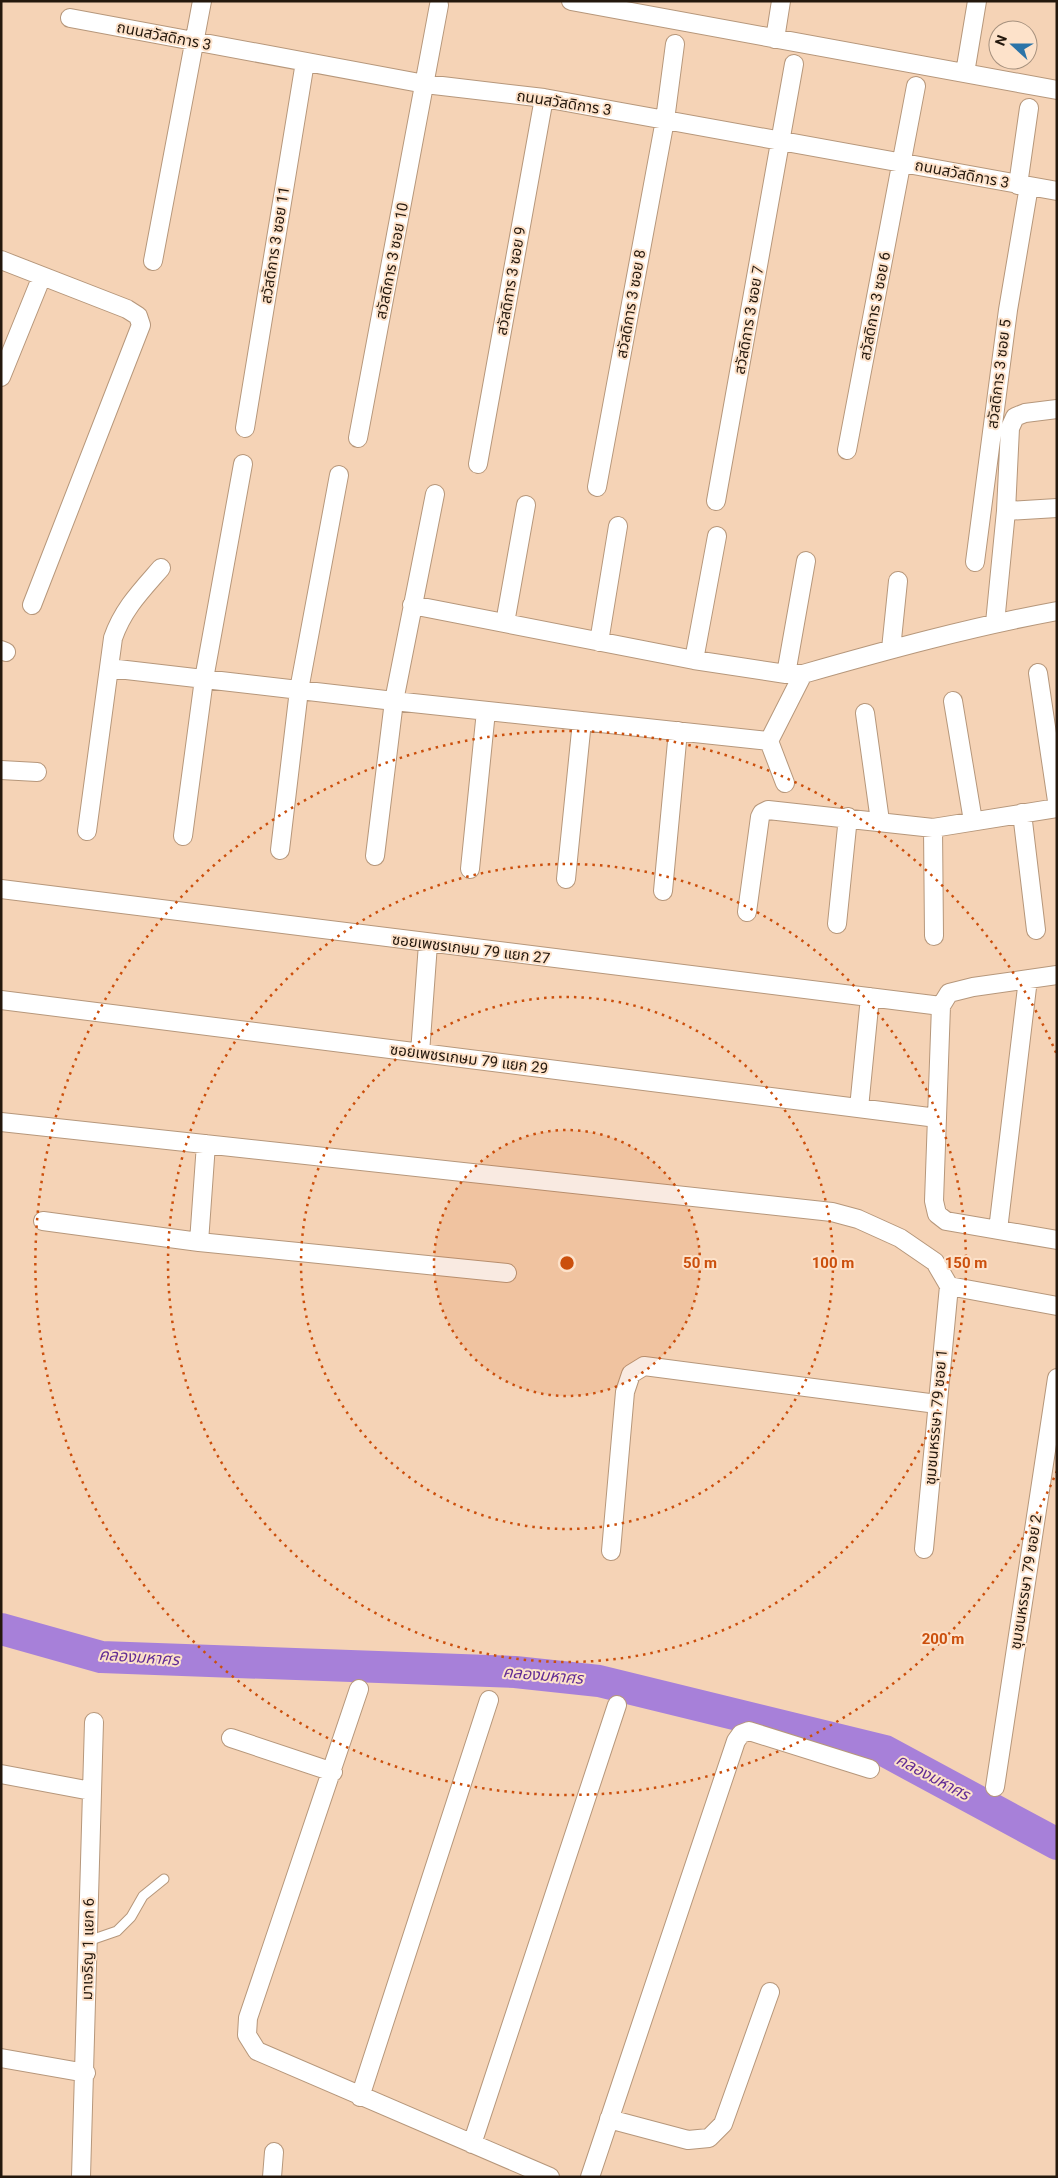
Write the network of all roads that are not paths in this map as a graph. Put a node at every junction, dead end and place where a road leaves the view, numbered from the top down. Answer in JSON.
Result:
{"nodes":[{"id":1,"x":202,"y":1,"type":"edge"},
{"id":2,"x":572,"y":1,"type":"edge"},
{"id":3,"x":781,"y":1,"type":"edge"},
{"id":4,"x":977,"y":1,"type":"edge"},
{"id":5,"x":439,"y":5,"type":"dead end"},
{"id":6,"x":70,"y":18,"type":"dead end"},
{"id":7,"x":775,"y":38,"type":"junction"},
{"id":8,"x":193,"y":42,"type":"junction"},
{"id":9,"x":674,"y":44,"type":"dead end"},
{"id":10,"x":305,"y":62,"type":"junction"},
{"id":11,"x":794,"y":64,"type":"dead end"},
{"id":12,"x":965,"y":73,"type":"junction"},
{"id":13,"x":425,"y":84,"type":"junction"},
{"id":14,"x":916,"y":86,"type":"dead end"},
{"id":15,"x":1057,"y":90,"type":"edge"},
{"id":16,"x":544,"y":98,"type":"junction"},
{"id":17,"x":1030,"y":108,"type":"dead end"},
{"id":18,"x":665,"y":120,"type":"junction"},
{"id":19,"x":782,"y":140,"type":"junction"},
{"id":20,"x":902,"y":162,"type":"junction"},
{"id":21,"x":1023,"y":186,"type":"junction"},
{"id":22,"x":1057,"y":191,"type":"edge"},
{"id":23,"x":1,"y":260,"type":"edge"},
{"id":24,"x":153,"y":261,"type":"dead end"},
{"id":25,"x":42,"y":276,"type":"junction"},
{"id":26,"x":1,"y":377,"type":"edge"},
{"id":27,"x":1057,"y":410,"type":"edge"},
{"id":28,"x":245,"y":428,"type":"dead end"},
{"id":29,"x":358,"y":438,"type":"dead end"},
{"id":30,"x":848,"y":450,"type":"dead end"},
{"id":31,"x":243,"y":464,"type":"dead end"},
{"id":32,"x":478,"y":464,"type":"dead end"},
{"id":33,"x":339,"y":475,"type":"dead end"},
{"id":34,"x":597,"y":487,"type":"dead end"},
{"id":35,"x":435,"y":494,"type":"dead end"},
{"id":36,"x":716,"y":501,"type":"dead end"},
{"id":37,"x":526,"y":505,"type":"dead end"},
{"id":38,"x":1057,"y":508,"type":"edge"},
{"id":39,"x":1006,"y":511,"type":"junction"},
{"id":40,"x":618,"y":526,"type":"dead end"},
{"id":41,"x":717,"y":536,"type":"dead end"},
{"id":42,"x":806,"y":561,"type":"dead end"},
{"id":43,"x":975,"y":562,"type":"dead end"},
{"id":44,"x":161,"y":568,"type":"dead end"},
{"id":45,"x":898,"y":581,"type":"dead end"},
{"id":46,"x":32,"y":605,"type":"dead end"},
{"id":47,"x":412,"y":605,"type":"junction"},
{"id":48,"x":1057,"y":611,"type":"edge"},
{"id":49,"x":505,"y":623,"type":"junction"},
{"id":50,"x":995,"y":623,"type":"junction"},
{"id":51,"x":599,"y":642,"type":"junction"},
{"id":52,"x":891,"y":648,"type":"junction"},
{"id":53,"x":694,"y":660,"type":"junction"},
{"id":54,"x":109,"y":668,"type":"junction"},
{"id":55,"x":1038,"y":673,"type":"dead end"},
{"id":56,"x":795,"y":674,"type":"junction"},
{"id":57,"x":204,"y":679,"type":"junction"},
{"id":58,"x":299,"y":690,"type":"junction"},
{"id":59,"x":394,"y":701,"type":"junction"},
{"id":60,"x":953,"y":701,"type":"dead end"},
{"id":61,"x":486,"y":711,"type":"junction"},
{"id":62,"x":865,"y":713,"type":"dead end"},
{"id":63,"x":582,"y":721,"type":"junction"},
{"id":64,"x":678,"y":731,"type":"junction"},
{"id":65,"x":769,"y":741,"type":"junction"},
{"id":66,"x":1053,"y":745,"type":"edge"},
{"id":67,"x":1,"y":770,"type":"edge"},
{"id":68,"x":37,"y":772,"type":"dead end"},
{"id":69,"x":785,"y":783,"type":"dead end"},
{"id":70,"x":1057,"y":801,"type":"edge"},
{"id":71,"x":1057,"y":808,"type":"edge"},
{"id":72,"x":1022,"y":813,"type":"junction"},
{"id":73,"x":848,"y":817,"type":"junction"},
{"id":74,"x":880,"y":821,"type":"junction"},
{"id":75,"x":973,"y":821,"type":"junction"},
{"id":76,"x":933,"y":828,"type":"junction"},
{"id":77,"x":87,"y":831,"type":"dead end"},
{"id":78,"x":183,"y":836,"type":"dead end"},
{"id":79,"x":280,"y":850,"type":"dead end"},
{"id":80,"x":375,"y":856,"type":"dead end"},
{"id":81,"x":470,"y":869,"type":"dead end"},
{"id":82,"x":566,"y":879,"type":"dead end"},
{"id":83,"x":1,"y":889,"type":"edge"},
{"id":84,"x":663,"y":891,"type":"dead end"},
{"id":85,"x":748,"y":912,"type":"dead end"},
{"id":86,"x":836,"y":924,"type":"dead end"},
{"id":87,"x":1036,"y":930,"type":"dead end"},
{"id":88,"x":934,"y":936,"type":"dead end"},
{"id":89,"x":428,"y":944,"type":"junction"},
{"id":90,"x":1057,"y":975,"type":"edge"},
{"id":91,"x":1028,"y":979,"type":"junction"},
{"id":92,"x":870,"y":997,"type":"junction"},
{"id":93,"x":1,"y":1000,"type":"edge"},
{"id":94,"x":941,"y":1006,"type":"junction"},
{"id":95,"x":420,"y":1053,"type":"junction"},
{"id":96,"x":858,"y":1108,"type":"junction"},
{"id":97,"x":937,"y":1118,"type":"junction"},
{"id":98,"x":1,"y":1122,"type":"edge"},
{"id":99,"x":206,"y":1144,"type":"junction"},
{"id":100,"x":43,"y":1221,"type":"dead end"},
{"id":101,"x":998,"y":1230,"type":"junction"},
{"id":102,"x":1057,"y":1240,"type":"edge"},
{"id":103,"x":199,"y":1242,"type":"junction"},
{"id":104,"x":507,"y":1273,"type":"dead end"},
{"id":105,"x":949,"y":1286,"type":"junction"},
{"id":106,"x":1057,"y":1306,"type":"edge"},
{"id":107,"x":1057,"y":1378,"type":"edge"},
{"id":108,"x":937,"y":1404,"type":"junction"},
{"id":109,"x":924,"y":1548,"type":"dead end"},
{"id":110,"x":611,"y":1552,"type":"dead end"},
{"id":111,"x":360,"y":1690,"type":"dead end"},
{"id":112,"x":489,"y":1700,"type":"dead end"},
{"id":113,"x":617,"y":1705,"type":"dead end"},
{"id":114,"x":94,"y":1722,"type":"dead end"},
{"id":115,"x":231,"y":1738,"type":"dead end"},
{"id":116,"x":870,"y":1769,"type":"dead end"},
{"id":117,"x":333,"y":1772,"type":"junction"},
{"id":118,"x":1,"y":1774,"type":"edge"},
{"id":119,"x":995,"y":1787,"type":"dead end"},
{"id":120,"x":91,"y":1791,"type":"junction"},
{"id":121,"x":164,"y":1879,"type":"dead end"},
{"id":122,"x":88,"y":1941,"type":"junction"},
{"id":123,"x":770,"y":1992,"type":"dead end"},
{"id":124,"x":1,"y":2058,"type":"edge"},
{"id":125,"x":86,"y":2073,"type":"junction"},
{"id":126,"x":360,"y":2097,"type":"junction"},
{"id":127,"x":609,"y":2119,"type":"junction"},
{"id":128,"x":472,"y":2144,"type":"junction"},
{"id":129,"x":274,"y":2152,"type":"dead end"},
{"id":130,"x":81,"y":2177,"type":"edge"},
{"id":131,"x":272,"y":2177,"type":"edge"},
{"id":132,"x":550,"y":2177,"type":"edge"},
{"id":133,"x":590,"y":2177,"type":"edge"}],
"edges":[{"from":1,"to":8,"type":"street"},
{"from":2,"to":7,"type":"street"},
{"from":3,"to":7,"type":"street"},
{"from":4,"to":12,"type":"street"},
{"from":5,"to":13,"type":"street","name":"สวัสดิการ 3 ซอย 10"},
{"from":6,"to":8,"type":"street","name":"ถนนสวัสดิการ 3"},
{"from":7,"to":12,"type":"street"},
{"from":8,"to":10,"type":"street","name":"ถนนสวัสดิการ 3"},
{"from":8,"to":24,"type":"street"},
{"from":9,"to":18,"type":"street","name":"สวัสดิการ 3 ซอย 8"},
{"from":10,"to":13,"type":"street","name":"ถนนสวัสดิการ 3"},
{"from":10,"to":28,"type":"street","name":"สวัสดิการ 3 ซอย 11"},
{"from":11,"to":19,"type":"street","name":"สวัสดิการ 3 ซอย 7"},
{"from":12,"to":15,"type":"street"},
{"from":13,"to":16,"type":"street","name":"ถนนสวัสดิการ 3"},
{"from":13,"to":29,"type":"street","name":"สวัสดิการ 3 ซอย 10"},
{"from":14,"to":20,"type":"street","name":"สวัสดิการ 3 ซอย 6"},
{"from":16,"to":18,"type":"street","name":"ถนนสวัสดิการ 3"},
{"from":16,"to":32,"type":"street","name":"สวัสดิการ 3 ซอย 9"},
{"from":17,"to":21,"type":"street","name":"สวัสดิการ 3 ซอย 5"},
{"from":18,"to":19,"type":"street","name":"ถนนสวัสดิการ 3"},
{"from":18,"to":34,"type":"street","name":"สวัสดิการ 3 ซอย 8"},
{"from":19,"to":20,"type":"street","name":"ถนนสวัสดิการ 3"},
{"from":19,"to":36,"type":"street","name":"สวัสดิการ 3 ซอย 7"},
{"from":20,"to":21,"type":"street","name":"ถนนสวัสดิการ 3"},
{"from":20,"to":30,"type":"street","name":"สวัสดิการ 3 ซอย 6"},
{"from":21,"to":22,"type":"street","name":"ถนนสวัสดิการ 3"},
{"from":21,"to":43,"type":"street","name":"สวัสดิการ 3 ซอย 5"},
{"from":23,"to":25,"type":"street"},
{"from":25,"to":26,"type":"street"},
{"from":25,"to":46,"type":"street"},
{"from":27,"to":39,"type":"street"},
{"from":31,"to":57,"type":"street"},
{"from":33,"to":58,"type":"street"},
{"from":35,"to":47,"type":"street"},
{"from":37,"to":49,"type":"street"},
{"from":38,"to":39,"type":"street"},
{"from":39,"to":50,"type":"street"},
{"from":40,"to":51,"type":"street"},
{"from":41,"to":53,"type":"street"},
{"from":42,"to":56,"type":"street"},
{"from":44,"to":54,"type":"street"},
{"from":45,"to":52,"type":"street"},
{"from":47,"to":49,"type":"street"},
{"from":47,"to":59,"type":"street"},
{"from":48,"to":50,"type":"street"},
{"from":49,"to":51,"type":"street"},
{"from":50,"to":52,"type":"street"},
{"from":51,"to":53,"type":"street"},
{"from":52,"to":56,"type":"street"},
{"from":53,"to":56,"type":"street"},
{"from":54,"to":57,"type":"street"},
{"from":54,"to":77,"type":"street"},
{"from":55,"to":66,"type":"street"},
{"from":56,"to":65,"type":"street"},
{"from":57,"to":58,"type":"street"},
{"from":57,"to":78,"type":"street"},
{"from":58,"to":59,"type":"street"},
{"from":58,"to":79,"type":"street"},
{"from":59,"to":61,"type":"street"},
{"from":59,"to":80,"type":"street"},
{"from":60,"to":75,"type":"street"},
{"from":61,"to":63,"type":"street"},
{"from":61,"to":81,"type":"street"},
{"from":62,"to":74,"type":"street"},
{"from":63,"to":64,"type":"street"},
{"from":63,"to":82,"type":"street"},
{"from":64,"to":65,"type":"street"},
{"from":64,"to":84,"type":"street"},
{"from":65,"to":69,"type":"street"},
{"from":66,"to":70,"type":"street"},
{"from":67,"to":68,"type":"street"},
{"from":71,"to":72,"type":"street"},
{"from":72,"to":75,"type":"street"},
{"from":72,"to":87,"type":"street"},
{"from":73,"to":74,"type":"street"},
{"from":73,"to":85,"type":"street"},
{"from":73,"to":86,"type":"street"},
{"from":74,"to":76,"type":"street"},
{"from":75,"to":76,"type":"street"},
{"from":76,"to":88,"type":"street"},
{"from":83,"to":89,"type":"street","name":"ซอยเพชรเกษม 79 แยก 27"},
{"from":89,"to":92,"type":"street","name":"ซอยเพชรเกษม 79 แยก 27"},
{"from":89,"to":95,"type":"street"},
{"from":90,"to":91,"type":"street"},
{"from":91,"to":94,"type":"street"},
{"from":91,"to":101,"type":"street"},
{"from":92,"to":94,"type":"street","name":"ซอยเพชรเกษม 79 แยก 27"},
{"from":92,"to":96,"type":"street"},
{"from":93,"to":95,"type":"street","name":"ซอยเพชรเกษม 79 แยก 29"},
{"from":94,"to":97,"type":"street"},
{"from":95,"to":96,"type":"street","name":"ซอยเพชรเกษม 79 แยก 29"},
{"from":96,"to":97,"type":"street","name":"ซอยเพชรเกษม 79 แยก 29"},
{"from":97,"to":101,"type":"street"},
{"from":98,"to":99,"type":"street"},
{"from":99,"to":103,"type":"street"},
{"from":99,"to":105,"type":"street"},
{"from":100,"to":103,"type":"street"},
{"from":101,"to":102,"type":"street"},
{"from":103,"to":104,"type":"street"},
{"from":105,"to":106,"type":"street"},
{"from":105,"to":108,"type":"street","name":"ชุมชนหรรษา 79 ซอย 1"},
{"from":107,"to":119,"type":"street","name":"ชุมชนหรรษา 79 ซอย 2"},
{"from":108,"to":109,"type":"street","name":"ชุมชนหรรษา 79 ซอย 1"},
{"from":108,"to":110,"type":"street"},
{"from":111,"to":117,"type":"street"},
{"from":112,"to":126,"type":"street"},
{"from":113,"to":128,"type":"street"},
{"from":114,"to":120,"type":"street","name":"มาเจริญ 1 แยก 6"},
{"from":115,"to":117,"type":"street"},
{"from":116,"to":127,"type":"street"},
{"from":117,"to":126,"type":"street"},
{"from":118,"to":120,"type":"street"},
{"from":120,"to":122,"type":"street","name":"มาเจริญ 1 แยก 6"},
{"from":121,"to":122,"type":"lane"},
{"from":122,"to":125,"type":"street","name":"มาเจริญ 1 แยก 6"},
{"from":123,"to":127,"type":"street"},
{"from":124,"to":125,"type":"street"},
{"from":125,"to":130,"type":"street","name":"มาเจริญ 1 แยก 6"},
{"from":126,"to":128,"type":"street"},
{"from":127,"to":133,"type":"street"},
{"from":128,"to":132,"type":"street"},
{"from":129,"to":131,"type":"street"}]}
